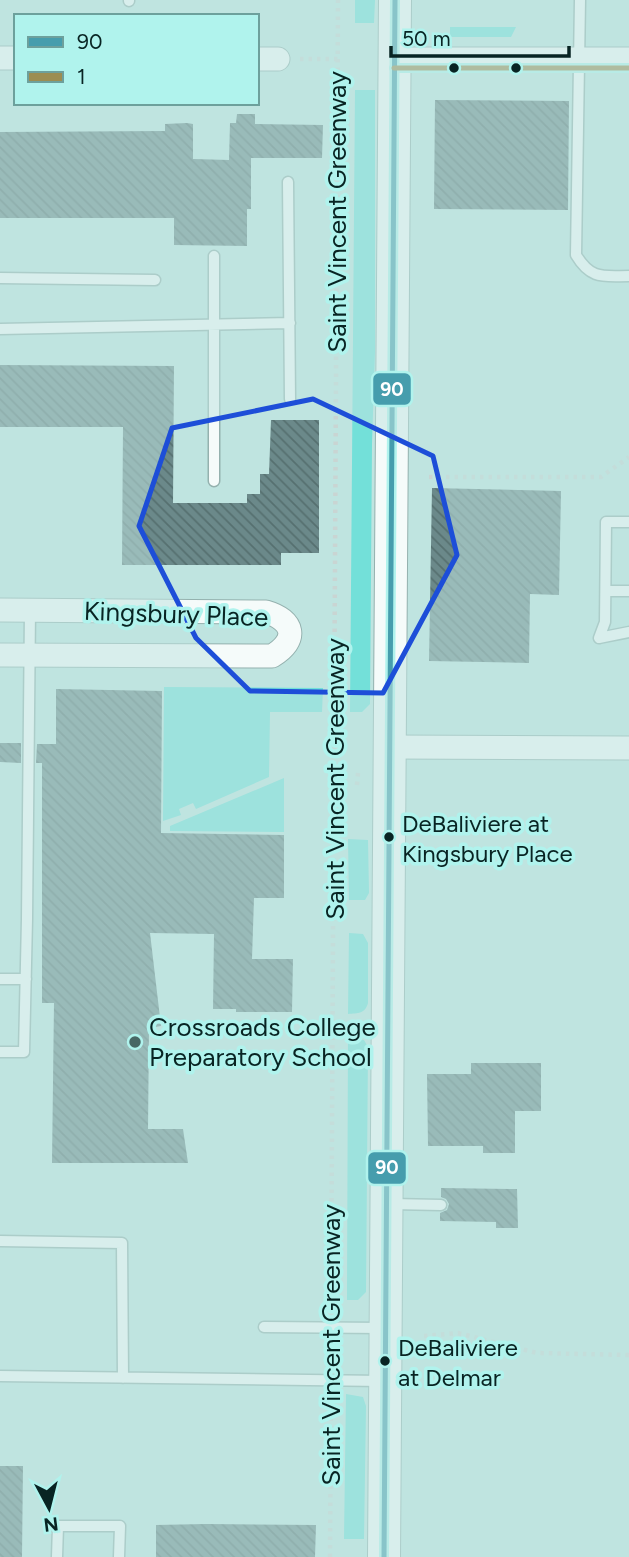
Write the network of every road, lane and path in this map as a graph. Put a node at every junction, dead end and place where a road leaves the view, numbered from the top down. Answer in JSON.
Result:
{"nodes":[{"id":1,"x":338,"y":0,"type":"edge"},
{"id":2,"x":395,"y":0,"type":"edge"},
{"id":3,"x":580,"y":0,"type":"edge"},
{"id":4,"x":268,"y":59,"type":"edge"},
{"id":5,"x":338,"y":59,"type":"junction"},
{"id":6,"x":394,"y":59,"type":"junction"},
{"id":7,"x":580,"y":59,"type":"junction"},
{"id":8,"x":629,"y":59,"type":"edge"},
{"id":9,"x":288,"y":182,"type":"dead end"},
{"id":10,"x":214,"y":256,"type":"dead end"},
{"id":11,"x":629,"y":276,"type":"edge"},
{"id":12,"x":0,"y":278,"type":"edge"},
{"id":13,"x":155,"y":280,"type":"dead end"},
{"id":14,"x":290,"y":323,"type":"junction"},
{"id":15,"x":214,"y":325,"type":"junction"},
{"id":16,"x":0,"y":328,"type":"edge"},
{"id":17,"x":290,"y":399,"type":"dead end"},
{"id":18,"x":629,"y":457,"type":"edge"},
{"id":19,"x":429,"y":477,"type":"dead end"},
{"id":20,"x":215,"y":481,"type":"dead end"},
{"id":21,"x":629,"y":522,"type":"edge"},
{"id":22,"x":606,"y":591,"type":"junction"},
{"id":23,"x":629,"y":591,"type":"edge"},
{"id":24,"x":0,"y":610,"type":"edge"},
{"id":25,"x":30,"y":610,"type":"junction"},
{"id":26,"x":629,"y":632,"type":"edge"},
{"id":27,"x":0,"y":655,"type":"edge"},
{"id":28,"x":29,"y":656,"type":"junction"},
{"id":29,"x":389,"y":747,"type":"junction"},
{"id":30,"x":629,"y":748,"type":"edge"},
{"id":31,"x":358,"y":772,"type":"dead end"},
{"id":32,"x":357,"y":785,"type":"dead end"},
{"id":33,"x":0,"y":979,"type":"edge"},
{"id":34,"x":26,"y":979,"type":"junction"},
{"id":35,"x":0,"y":1052,"type":"edge"},
{"id":36,"x":386,"y":1204,"type":"junction"},
{"id":37,"x":440,"y":1205,"type":"dead end"},
{"id":38,"x":0,"y":1241,"type":"edge"},
{"id":39,"x":264,"y":1328,"type":"dead end"},
{"id":40,"x":331,"y":1328,"type":"junction"},
{"id":41,"x":385,"y":1328,"type":"junction"},
{"id":42,"x":424,"y":1336,"type":"dead end"},
{"id":43,"x":629,"y":1355,"type":"edge"},
{"id":44,"x":0,"y":1376,"type":"edge"},
{"id":45,"x":123,"y":1378,"type":"junction"},
{"id":46,"x":331,"y":1380,"type":"junction"},
{"id":47,"x":385,"y":1381,"type":"junction"},
{"id":48,"x":57,"y":1557,"type":"edge"},
{"id":49,"x":119,"y":1557,"type":"edge"},
{"id":50,"x":330,"y":1557,"type":"edge"},
{"id":51,"x":384,"y":1557,"type":"edge"}],
"edges":[{"from":1,"to":5,"type":"path","name":"Saint Vincent Greenway"},
{"from":2,"to":6,"type":"main road"},
{"from":3,"to":7,"type":"lane"},
{"from":4,"to":5,"type":"path"},
{"from":5,"to":40,"type":"path","name":"Saint Vincent Greenway"},
{"from":6,"to":7,"type":"street"},
{"from":6,"to":29,"type":"main road"},
{"from":7,"to":8,"type":"street"},
{"from":7,"to":11,"type":"lane"},
{"from":9,"to":14,"type":"lane"},
{"from":10,"to":15,"type":"lane"},
{"from":12,"to":13,"type":"lane"},
{"from":14,"to":15,"type":"lane"},
{"from":14,"to":17,"type":"lane"},
{"from":15,"to":16,"type":"lane"},
{"from":15,"to":20,"type":"lane"},
{"from":18,"to":19,"type":"path"},
{"from":21,"to":22,"type":"lane"},
{"from":22,"to":23,"type":"lane"},
{"from":22,"to":26,"type":"lane"},
{"from":24,"to":25,"type":"street","name":"Kingsbury Place"},
{"from":25,"to":28,"type":"lane"},
{"from":25,"to":28,"type":"street","name":"Kingsbury Place"},
{"from":27,"to":28,"type":"street","name":"Kingsbury Place"},
{"from":28,"to":34,"type":"lane"},
{"from":29,"to":30,"type":"street"},
{"from":29,"to":36,"type":"main road"},
{"from":31,"to":32,"type":"path"},
{"from":33,"to":34,"type":"lane"},
{"from":34,"to":35,"type":"lane"},
{"from":36,"to":37,"type":"lane"},
{"from":36,"to":41,"type":"main road"},
{"from":38,"to":45,"type":"lane"},
{"from":39,"to":40,"type":"lane"},
{"from":40,"to":41,"type":"lane"},
{"from":40,"to":46,"type":"path","name":"Saint Vincent Greenway"},
{"from":41,"to":47,"type":"main road"},
{"from":42,"to":43,"type":"path"},
{"from":44,"to":45,"type":"lane"},
{"from":45,"to":46,"type":"lane"},
{"from":46,"to":47,"type":"lane"},
{"from":46,"to":50,"type":"path","name":"Saint Vincent Greenway"},
{"from":47,"to":51,"type":"main road"},
{"from":48,"to":49,"type":"lane"}]}
